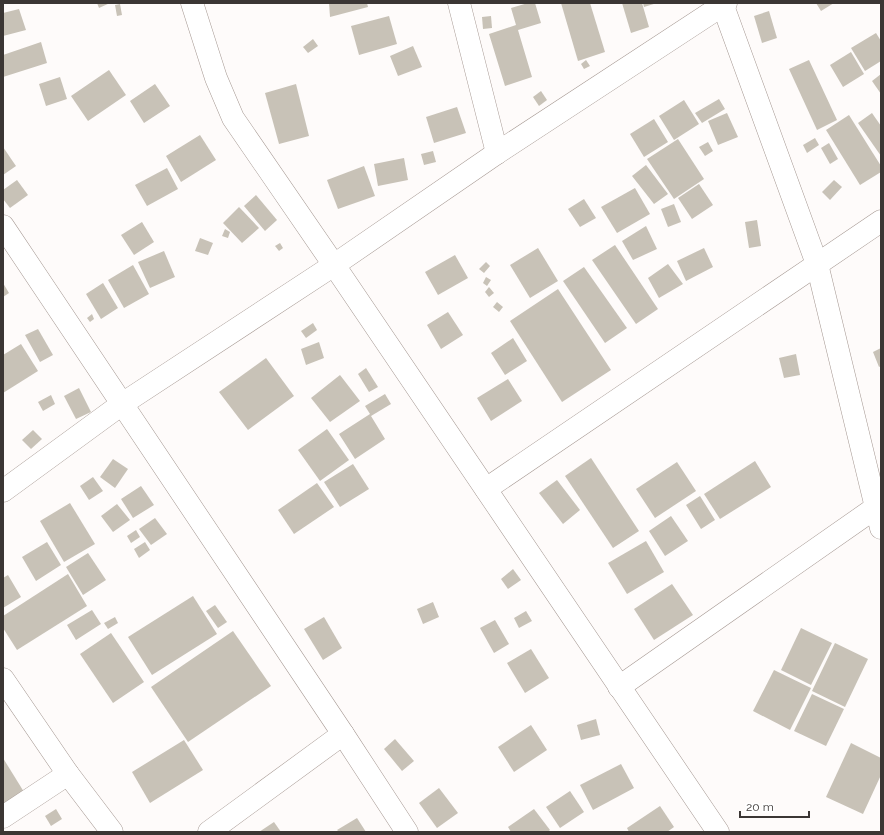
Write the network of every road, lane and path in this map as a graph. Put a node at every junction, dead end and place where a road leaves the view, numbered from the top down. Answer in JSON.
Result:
{"nodes":[{"id":1,"x":192,"y":3,"type":"edge"},
{"id":2,"x":459,"y":3,"type":"edge"},
{"id":3,"x":724,"y":4,"type":"edge"},
{"id":4,"x":497,"y":153,"type":"junction"},
{"id":5,"x":881,"y":221,"type":"edge"},
{"id":6,"x":3,"y":226,"type":"edge"},
{"id":7,"x":817,"y":264,"type":"junction"},
{"id":8,"x":334,"y":265,"type":"junction"},
{"id":9,"x":122,"y":404,"type":"junction"},
{"id":10,"x":486,"y":489,"type":"junction"},
{"id":11,"x":3,"y":491,"type":"edge"},
{"id":12,"x":878,"y":518,"type":"edge"},
{"id":13,"x":3,"y":679,"type":"edge"},
{"id":14,"x":619,"y":687,"type":"junction"},
{"id":15,"x":343,"y":734,"type":"junction"},
{"id":16,"x":68,"y":774,"type":"junction"},
{"id":17,"x":3,"y":817,"type":"edge"},
{"id":18,"x":112,"y":832,"type":"edge"},
{"id":19,"x":209,"y":832,"type":"edge"},
{"id":20,"x":407,"y":832,"type":"edge"},
{"id":21,"x":718,"y":832,"type":"edge"}],
"edges":[{"from":1,"to":8,"type":"street"},
{"from":2,"to":4,"type":"street"},
{"from":3,"to":4,"type":"street"},
{"from":3,"to":7,"type":"street"},
{"from":4,"to":8,"type":"street"},
{"from":5,"to":7,"type":"street"},
{"from":6,"to":9,"type":"street"},
{"from":7,"to":10,"type":"street"},
{"from":7,"to":12,"type":"street"},
{"from":8,"to":9,"type":"street"},
{"from":8,"to":10,"type":"street"},
{"from":9,"to":11,"type":"street"},
{"from":9,"to":15,"type":"street"},
{"from":10,"to":14,"type":"street"},
{"from":12,"to":14,"type":"street"},
{"from":13,"to":16,"type":"street"},
{"from":14,"to":21,"type":"street"},
{"from":15,"to":19,"type":"street"},
{"from":15,"to":20,"type":"street"},
{"from":16,"to":17,"type":"street"},
{"from":16,"to":18,"type":"street"}]}
